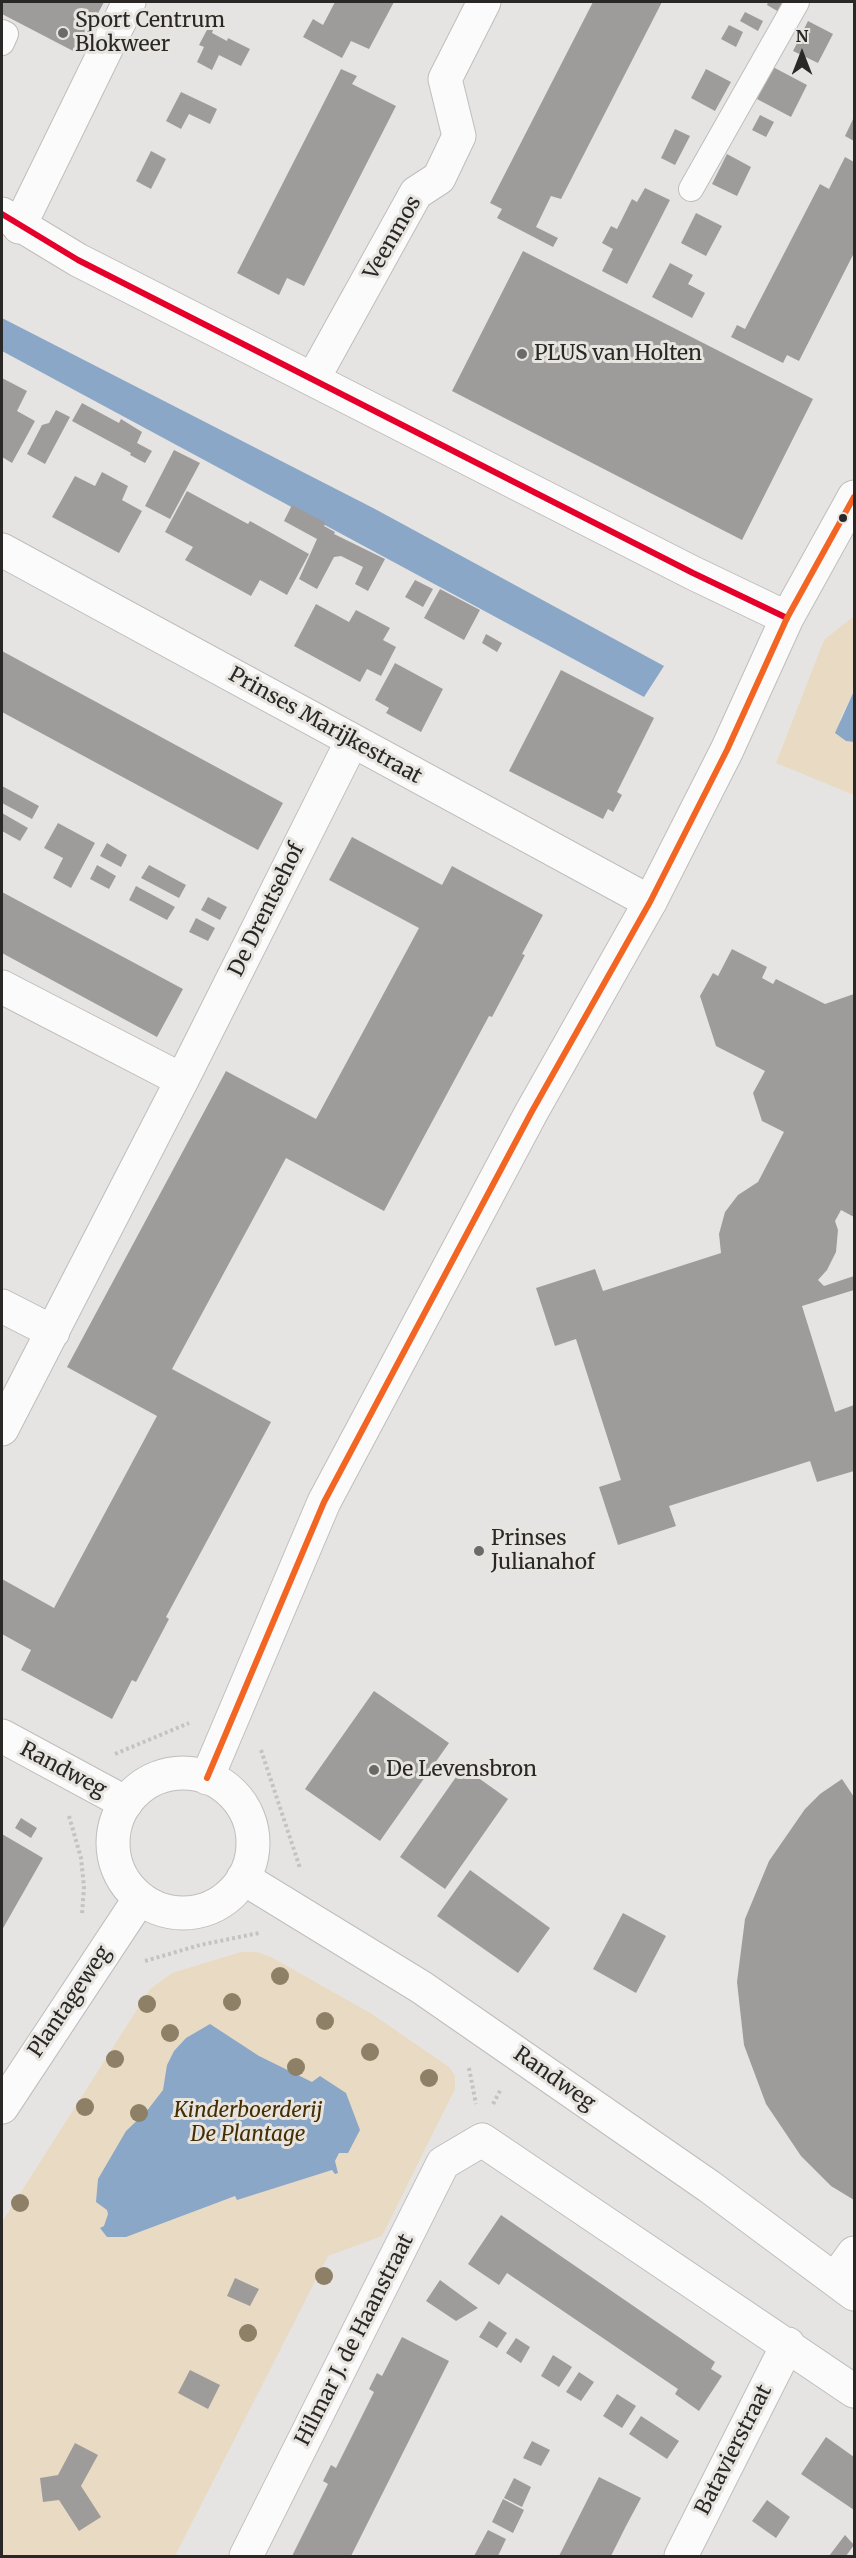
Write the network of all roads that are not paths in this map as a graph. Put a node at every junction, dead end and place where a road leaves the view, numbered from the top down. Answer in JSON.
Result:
{"nodes":[{"id":1,"x":129,"y":2,"type":"edge"},
{"id":2,"x":484,"y":2,"type":"edge"},
{"id":3,"x":797,"y":2,"type":"edge"},
{"id":4,"x":2,"y":32,"type":"edge"},
{"id":5,"x":2,"y":43,"type":"edge"},
{"id":6,"x":691,"y":189,"type":"dead end"},
{"id":7,"x":10,"y":221,"type":"edge"},
{"id":8,"x":313,"y":379,"type":"junction"},
{"id":9,"x":855,"y":497,"type":"edge"},
{"id":10,"x":2,"y":550,"type":"edge"},
{"id":11,"x":787,"y":618,"type":"junction"},
{"id":12,"x":352,"y":741,"type":"junction"},
{"id":13,"x":650,"y":902,"type":"junction"},
{"id":14,"x":2,"y":987,"type":"edge"},
{"id":15,"x":182,"y":1080,"type":"junction"},
{"id":16,"x":2,"y":1306,"type":"edge"},
{"id":17,"x":52,"y":1332,"type":"junction"},
{"id":18,"x":2,"y":1429,"type":"edge"},
{"id":19,"x":2,"y":1736,"type":"edge"},
{"id":20,"x":207,"y":1778,"type":"junction"},
{"id":21,"x":126,"y":1803,"type":"junction"},
{"id":22,"x":243,"y":1878,"type":"junction"},
{"id":23,"x":140,"y":1898,"type":"junction"},
{"id":24,"x":2,"y":2107,"type":"edge"},
{"id":25,"x":855,"y":2253,"type":"edge"},
{"id":26,"x":845,"y":2287,"type":"edge"},
{"id":27,"x":788,"y":2344,"type":"junction"},
{"id":28,"x":855,"y":2391,"type":"edge"},
{"id":29,"x":246,"y":2556,"type":"edge"},
{"id":30,"x":681,"y":2556,"type":"edge"}],
"edges":[{"from":1,"to":7,"type":"street"},
{"from":2,"to":8,"type":"street","name":"Veenmos"},
{"from":3,"to":6,"type":"lane"},
{"from":4,"to":5,"type":"lane"},
{"from":7,"to":8,"type":"street"},
{"from":8,"to":11,"type":"street"},
{"from":9,"to":11,"type":"street"},
{"from":10,"to":12,"type":"street","name":"Prinses Marijkestraat"},
{"from":11,"to":13,"type":"street"},
{"from":12,"to":13,"type":"street","name":"Prinses Marijkestraat"},
{"from":12,"to":15,"type":"street","name":"De Drentsehof"},
{"from":13,"to":20,"type":"street"},
{"from":14,"to":15,"type":"street"},
{"from":15,"to":17,"type":"street","name":"De Drentsehof"},
{"from":16,"to":17,"type":"street"},
{"from":17,"to":18,"type":"street","name":"De Drentsehof"},
{"from":19,"to":21,"type":"street","name":"Randweg"},
{"from":20,"to":21,"type":"street"},
{"from":20,"to":22,"type":"street"},
{"from":21,"to":23,"type":"street"},
{"from":22,"to":23,"type":"street"},
{"from":22,"to":26,"type":"street","name":"Randweg"},
{"from":23,"to":24,"type":"street","name":"Plantageweg"},
{"from":25,"to":26,"type":"street"},
{"from":27,"to":28,"type":"street"},
{"from":27,"to":29,"type":"street","name":"Hilmar J. de Haanstraat"},
{"from":27,"to":30,"type":"street","name":"Batavierstraat"}]}
